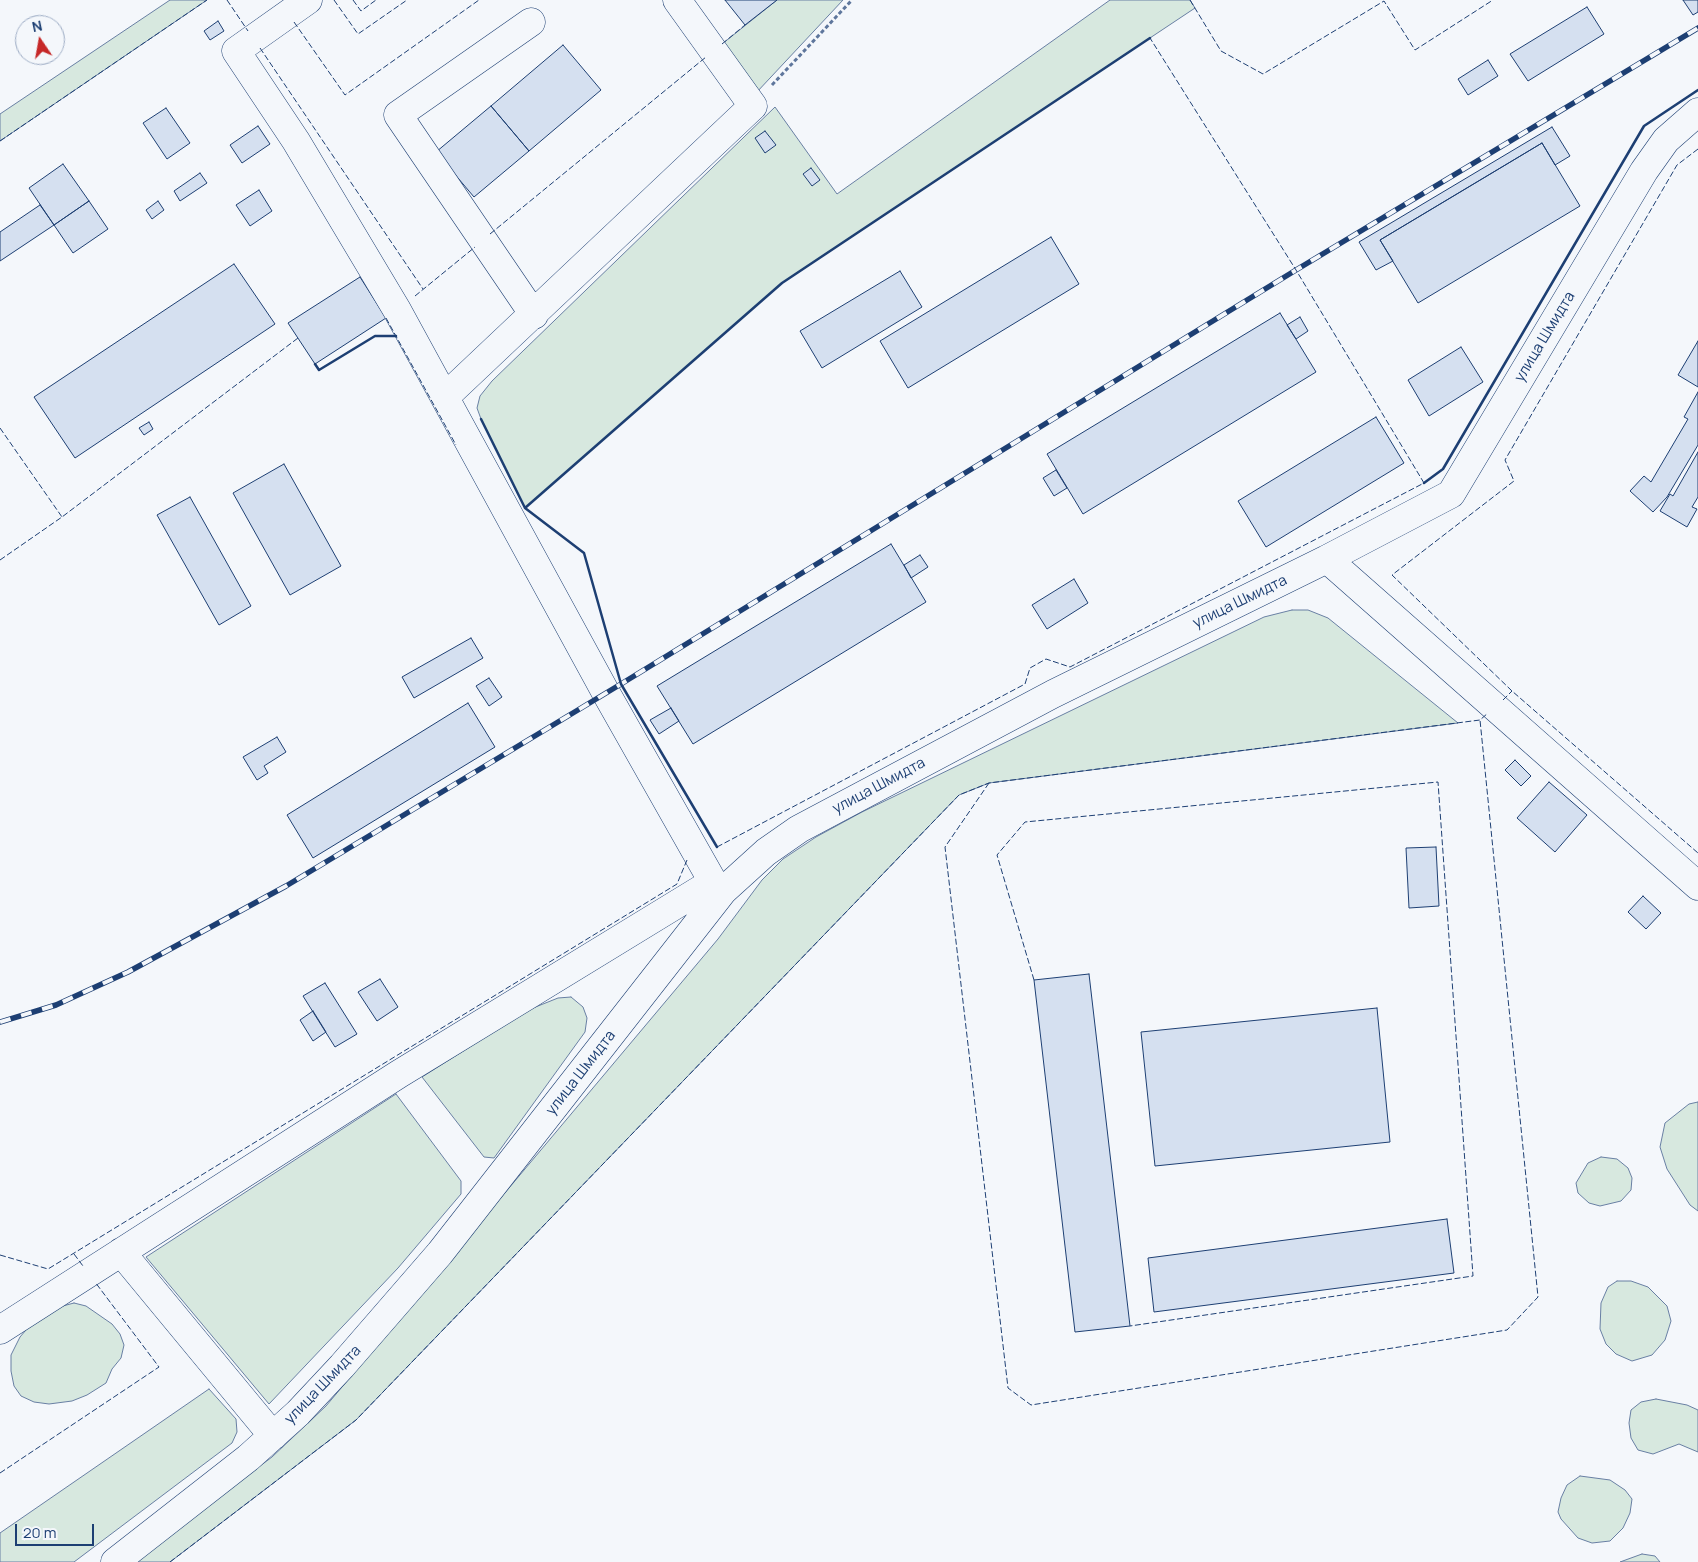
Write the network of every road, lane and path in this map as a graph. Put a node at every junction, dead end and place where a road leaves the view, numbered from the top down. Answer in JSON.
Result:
{"nodes":[{"id":1,"x":308,"y":0,"type":"edge"},
{"id":2,"x":677,"y":0,"type":"edge"},
{"id":3,"x":852,"y":0,"type":"edge"},
{"id":4,"x":531,"y":22,"type":"dead end"},
{"id":5,"x":753,"y":106,"type":"junction"},
{"id":6,"x":1698,"y":112,"type":"edge"},
{"id":7,"x":534,"y":315,"type":"junction"},
{"id":8,"x":446,"y":397,"type":"junction"},
{"id":9,"x":1327,"y":559,"type":"junction"},
{"id":10,"x":1698,"y":886,"type":"edge"},
{"id":11,"x":718,"y":887,"type":"junction"},
{"id":12,"x":121,"y":1252,"type":"junction"},
{"id":13,"x":0,"y":1330,"type":"edge"},
{"id":14,"x":273,"y":1436,"type":"junction"},
{"id":15,"x":115,"y":1562,"type":"edge"}],
"edges":[{"from":1,"to":8,"type":"street"},
{"from":2,"to":5,"type":"street"},
{"from":3,"to":5,"type":"path"},
{"from":4,"to":7,"type":"street"},
{"from":5,"to":7,"type":"street"},
{"from":6,"to":9,"type":"street","name":"улица Шмидта"},
{"from":7,"to":8,"type":"street"},
{"from":8,"to":11,"type":"street"},
{"from":9,"to":10,"type":"street"},
{"from":9,"to":11,"type":"street","name":"улица Шмидта"},
{"from":11,"to":12,"type":"street"},
{"from":11,"to":14,"type":"street","name":"улица Шмидта"},
{"from":12,"to":13,"type":"street"},
{"from":12,"to":14,"type":"street"},
{"from":14,"to":15,"type":"street","name":"улица Шмидта"}]}
